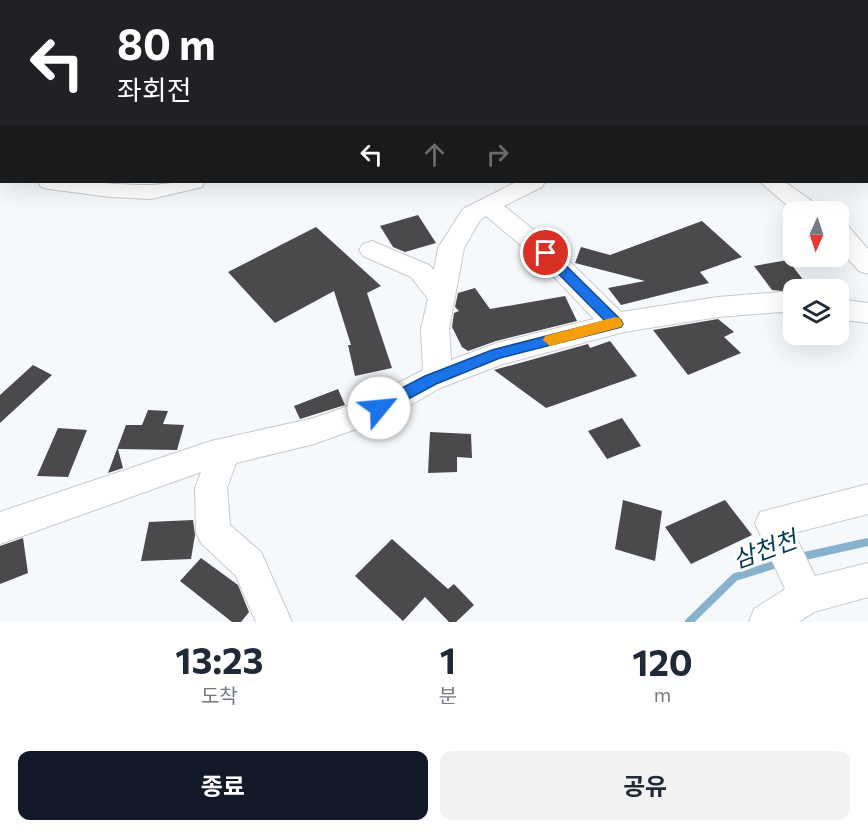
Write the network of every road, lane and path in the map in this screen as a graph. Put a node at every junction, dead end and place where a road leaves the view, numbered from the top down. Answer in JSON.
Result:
{"nodes":[{"id":1,"x":58,"y":183,"type":"edge"},
{"id":2,"x":190,"y":183,"type":"edge"},
{"id":3,"x":532,"y":183,"type":"edge"},
{"id":4,"x":772,"y":183,"type":"edge"},
{"id":5,"x":796,"y":201,"type":"edge"},
{"id":6,"x":487,"y":205,"type":"junction"},
{"id":7,"x":849,"y":243,"type":"edge"},
{"id":8,"x":372,"y":250,"type":"dead end"},
{"id":9,"x":868,"y":265,"type":"edge"},
{"id":10,"x":442,"y":298,"type":"junction"},
{"id":11,"x":783,"y":302,"type":"edge"},
{"id":12,"x":849,"y":311,"type":"edge"},
{"id":13,"x":868,"y":314,"type":"edge"},
{"id":14,"x":616,"y":324,"type":"junction"},
{"id":15,"x":438,"y":377,"type":"junction"},
{"id":16,"x":224,"y":452,"type":"junction"},
{"id":17,"x":868,"y":499,"type":"edge"},
{"id":18,"x":0,"y":528,"type":"edge"},
{"id":19,"x":868,"y":579,"type":"edge"},
{"id":20,"x":802,"y":587,"type":"junction"},
{"id":21,"x":274,"y":622,"type":"edge"},
{"id":22,"x":767,"y":622,"type":"edge"}],
"edges":[{"from":1,"to":2,"type":"street"},
{"from":3,"to":6,"type":"street"},
{"from":4,"to":5,"type":"street"},
{"from":6,"to":10,"type":"street"},
{"from":6,"to":14,"type":"street"},
{"from":7,"to":9,"type":"street"},
{"from":8,"to":10,"type":"street"},
{"from":10,"to":15,"type":"street"},
{"from":11,"to":14,"type":"street"},
{"from":12,"to":13,"type":"street"},
{"from":14,"to":15,"type":"street"},
{"from":15,"to":16,"type":"street"},
{"from":16,"to":18,"type":"street"},
{"from":16,"to":21,"type":"street"},
{"from":17,"to":20,"type":"street"},
{"from":19,"to":20,"type":"street"},
{"from":20,"to":22,"type":"street"}]}
